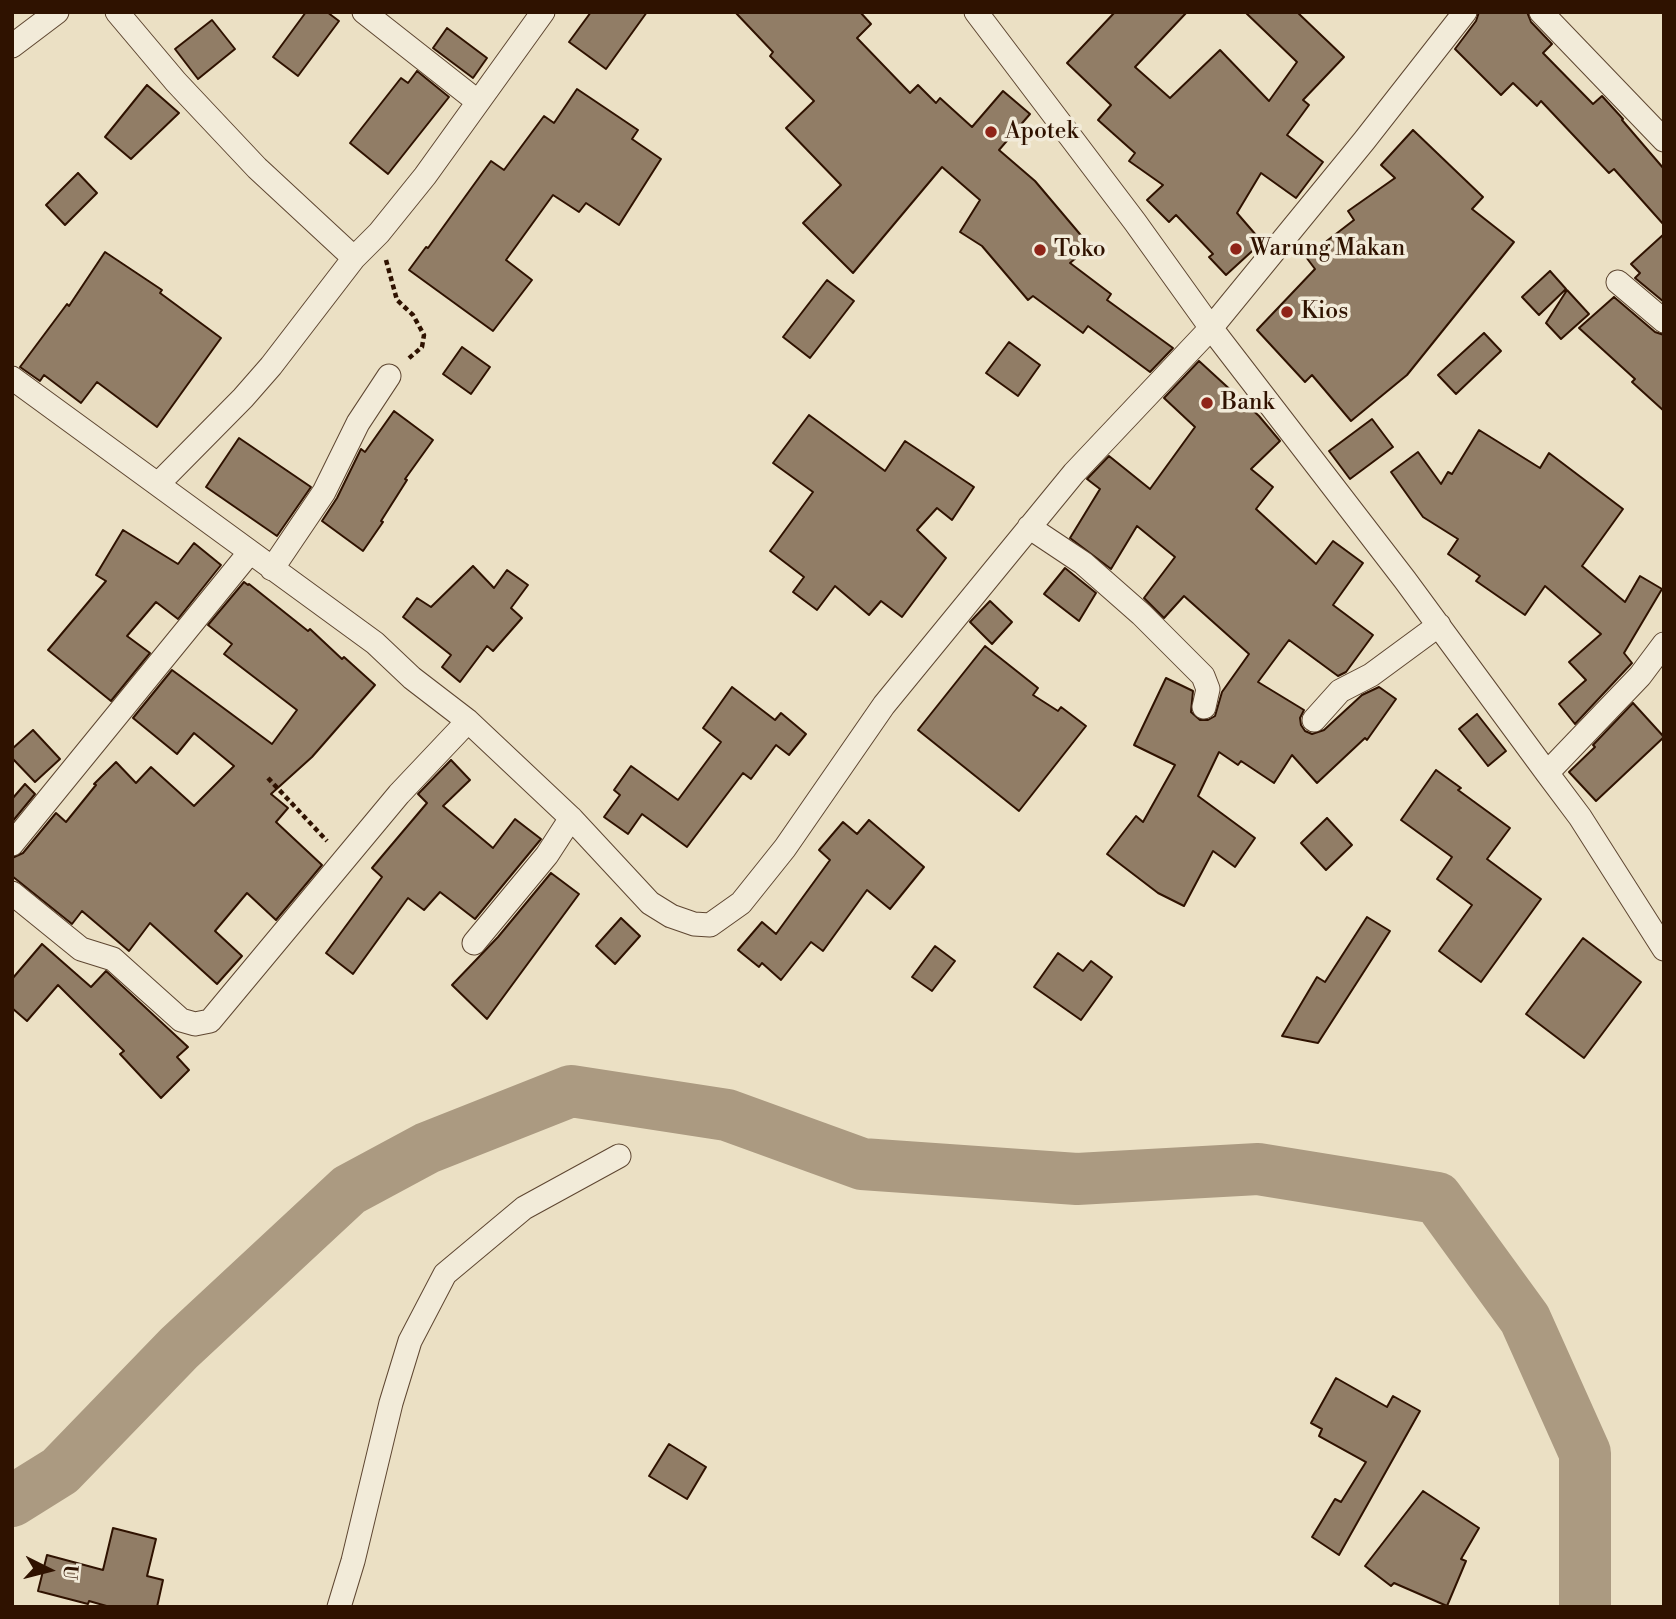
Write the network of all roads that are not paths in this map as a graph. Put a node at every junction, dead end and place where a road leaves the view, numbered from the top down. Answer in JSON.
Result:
{"nodes":[{"id":1,"x":57,"y":12,"type":"edge"},
{"id":2,"x":117,"y":12,"type":"edge"},
{"id":3,"x":364,"y":12,"type":"edge"},
{"id":4,"x":543,"y":12,"type":"edge"},
{"id":5,"x":976,"y":12,"type":"edge"},
{"id":6,"x":1465,"y":12,"type":"edge"},
{"id":7,"x":1541,"y":12,"type":"edge"},
{"id":8,"x":12,"y":46,"type":"edge"},
{"id":9,"x":477,"y":101,"type":"junction"},
{"id":10,"x":1664,"y":140,"type":"edge"},
{"id":11,"x":354,"y":258,"type":"junction"},
{"id":12,"x":1618,"y":282,"type":"dead end"},
{"id":13,"x":1664,"y":321,"type":"edge"},
{"id":14,"x":1211,"y":328,"type":"junction"},
{"id":15,"x":389,"y":376,"type":"road end"},
{"id":16,"x":12,"y":378,"type":"edge"},
{"id":17,"x":159,"y":483,"type":"junction"},
{"id":18,"x":1030,"y":527,"type":"junction"},
{"id":19,"x":250,"y":552,"type":"junction"},
{"id":20,"x":272,"y":569,"type":"junction"},
{"id":21,"x":1439,"y":625,"type":"junction"},
{"id":22,"x":1664,"y":644,"type":"edge"},
{"id":23,"x":1204,"y":707,"type":"dead end"},
{"id":24,"x":1314,"y":720,"type":"dead end"},
{"id":25,"x":468,"y":721,"type":"junction"},
{"id":26,"x":1547,"y":773,"type":"junction"},
{"id":27,"x":571,"y":818,"type":"junction"},
{"id":28,"x":12,"y":844,"type":"edge"},
{"id":29,"x":12,"y":893,"type":"edge"},
{"id":30,"x":474,"y":943,"type":"dead end"},
{"id":31,"x":1664,"y":949,"type":"edge"},
{"id":32,"x":619,"y":1156,"type":"dead end"},
{"id":33,"x":339,"y":1607,"type":"edge"}],
"edges":[{"from":1,"to":8,"type":"street"},
{"from":2,"to":11,"type":"street"},
{"from":3,"to":9,"type":"street"},
{"from":4,"to":9,"type":"street"},
{"from":5,"to":14,"type":"street"},
{"from":6,"to":14,"type":"street"},
{"from":7,"to":10,"type":"street"},
{"from":9,"to":11,"type":"street"},
{"from":11,"to":17,"type":"street"},
{"from":12,"to":13,"type":"street"},
{"from":14,"to":18,"type":"street"},
{"from":14,"to":21,"type":"street"},
{"from":15,"to":20,"type":"street"},
{"from":16,"to":17,"type":"street"},
{"from":17,"to":19,"type":"street"},
{"from":18,"to":23,"type":"street"},
{"from":18,"to":27,"type":"street"},
{"from":19,"to":20,"type":"street"},
{"from":19,"to":28,"type":"street"},
{"from":20,"to":25,"type":"street"},
{"from":21,"to":24,"type":"street"},
{"from":21,"to":26,"type":"street"},
{"from":22,"to":26,"type":"street"},
{"from":25,"to":27,"type":"street"},
{"from":25,"to":29,"type":"street"},
{"from":26,"to":31,"type":"street"},
{"from":27,"to":30,"type":"street"},
{"from":32,"to":33,"type":"street"}]}
